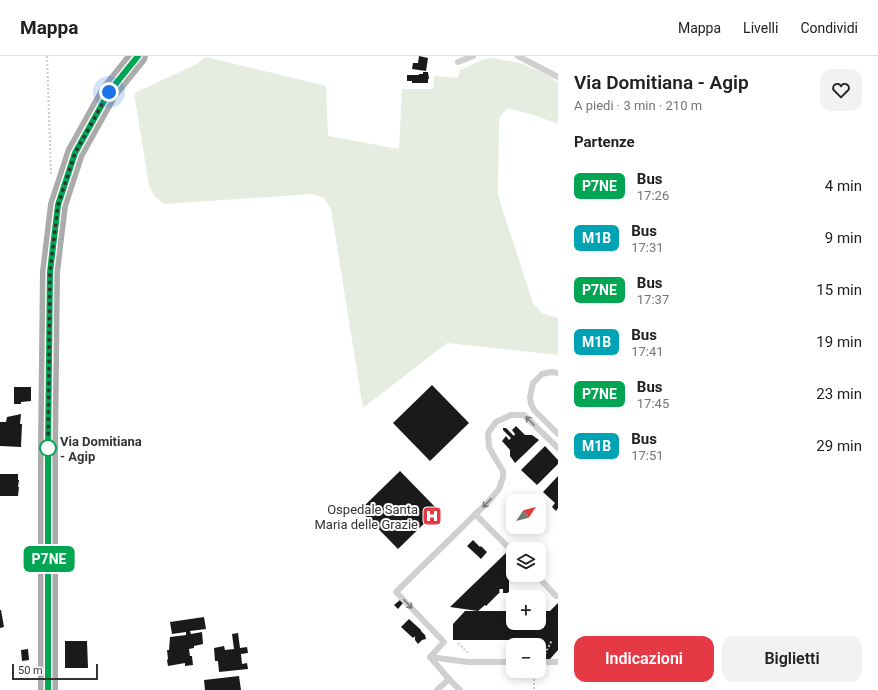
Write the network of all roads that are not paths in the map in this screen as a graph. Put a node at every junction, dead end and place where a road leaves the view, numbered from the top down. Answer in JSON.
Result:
{"nodes":[{"id":1,"x":138,"y":56,"type":"edge"},
{"id":2,"x":473,"y":56,"type":"edge"},
{"id":3,"x":518,"y":56,"type":"edge"},
{"id":4,"x":458,"y":62,"type":"dead end"},
{"id":5,"x":558,"y":77,"type":"edge"},
{"id":6,"x":558,"y":373,"type":"edge"},
{"id":7,"x":558,"y":434,"type":"edge"},
{"id":8,"x":558,"y":448,"type":"edge"},
{"id":9,"x":475,"y":514,"type":"junction"},
{"id":10,"x":506,"y":545,"type":"edge"},
{"id":11,"x":543,"y":582,"type":"edge"},
{"id":12,"x":556,"y":596,"type":"dead end"},
{"id":13,"x":430,"y":657,"type":"junction"},
{"id":14,"x":506,"y":662,"type":"edge"},
{"id":15,"x":546,"y":662,"type":"edge"},
{"id":16,"x":558,"y":662,"type":"edge"},
{"id":17,"x":449,"y":679,"type":"junction"},
{"id":18,"x":48,"y":690,"type":"edge"},
{"id":19,"x":437,"y":690,"type":"edge"},
{"id":20,"x":460,"y":690,"type":"edge"}],
"edges":[{"from":1,"to":18,"type":"main road"},
{"from":2,"to":4,"type":"lane"},
{"from":3,"to":5,"type":"lane"},
{"from":6,"to":7,"type":"lane"},
{"from":8,"to":9,"type":"lane","one_way":true},
{"from":9,"to":10,"type":"lane"},
{"from":9,"to":13,"type":"lane","one_way":true},
{"from":11,"to":12,"type":"lane"},
{"from":13,"to":14,"type":"lane"},
{"from":13,"to":17,"type":"lane"},
{"from":15,"to":16,"type":"lane"},
{"from":17,"to":19,"type":"lane"},
{"from":17,"to":20,"type":"lane"}]}
